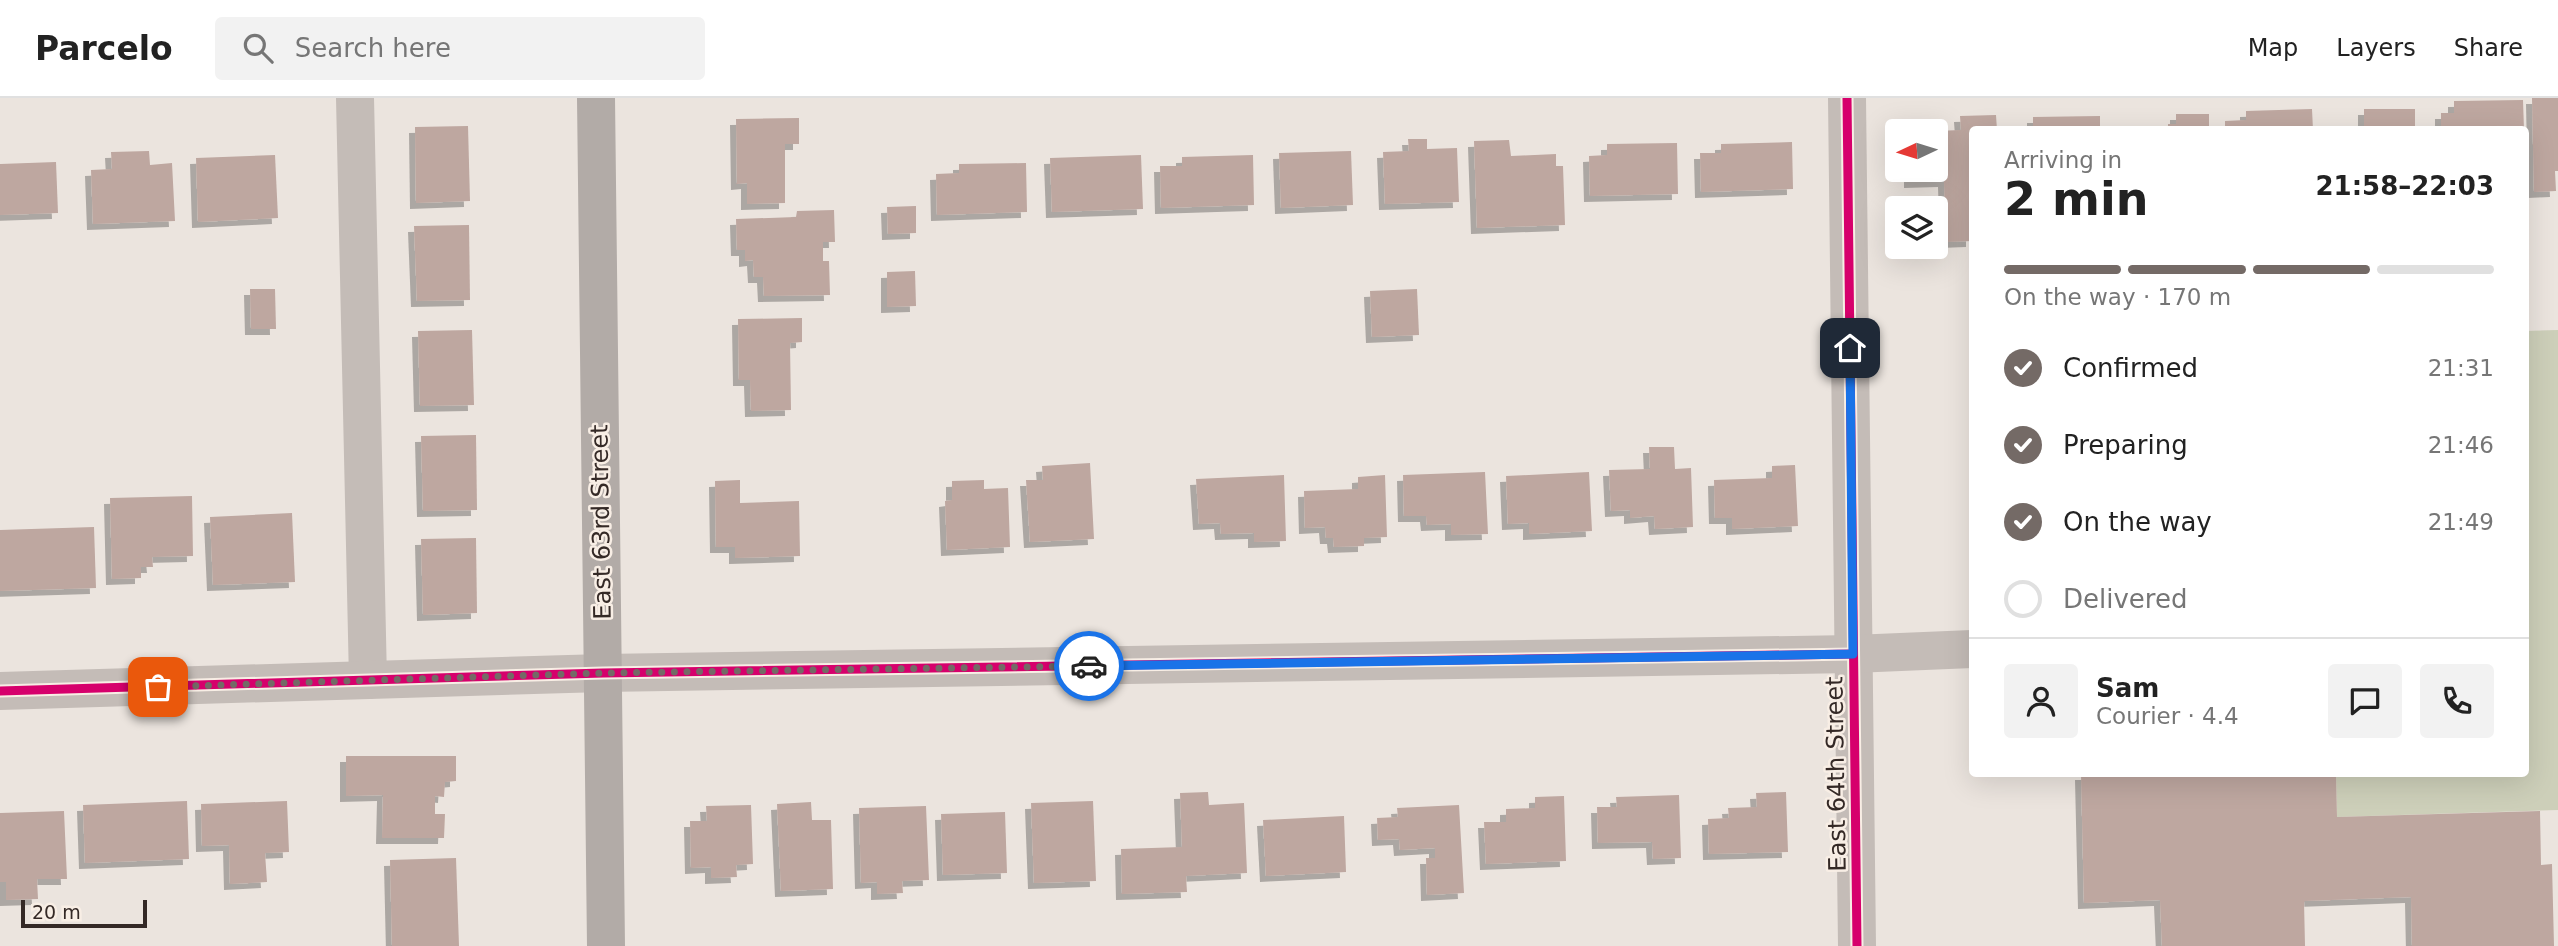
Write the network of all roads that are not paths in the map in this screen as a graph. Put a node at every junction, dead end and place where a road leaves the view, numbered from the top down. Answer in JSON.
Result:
{"nodes":[{"id":1,"x":355,"y":98,"type":"edge"},
{"id":2,"x":596,"y":98,"type":"edge"},
{"id":3,"x":1847,"y":98,"type":"edge"},
{"id":4,"x":1969,"y":649,"type":"edge"},
{"id":5,"x":1853,"y":654,"type":"junction"},
{"id":6,"x":603,"y":673,"type":"junction"},
{"id":7,"x":368,"y":680,"type":"junction"},
{"id":8,"x":0,"y":691,"type":"edge"},
{"id":9,"x":606,"y":946,"type":"edge"},
{"id":10,"x":1857,"y":946,"type":"edge"}],
"edges":[{"from":1,"to":7,"type":"street"},
{"from":2,"to":6,"type":"main road","name":"East 63rd Street"},
{"from":3,"to":5,"type":"street","name":"East 64th Street"},
{"from":4,"to":5,"type":"street"},
{"from":5,"to":6,"type":"street"},
{"from":5,"to":10,"type":"street","name":"East 64th Street"},
{"from":6,"to":7,"type":"street"},
{"from":6,"to":9,"type":"main road","name":"East 63rd Street"},
{"from":7,"to":8,"type":"street"}]}
